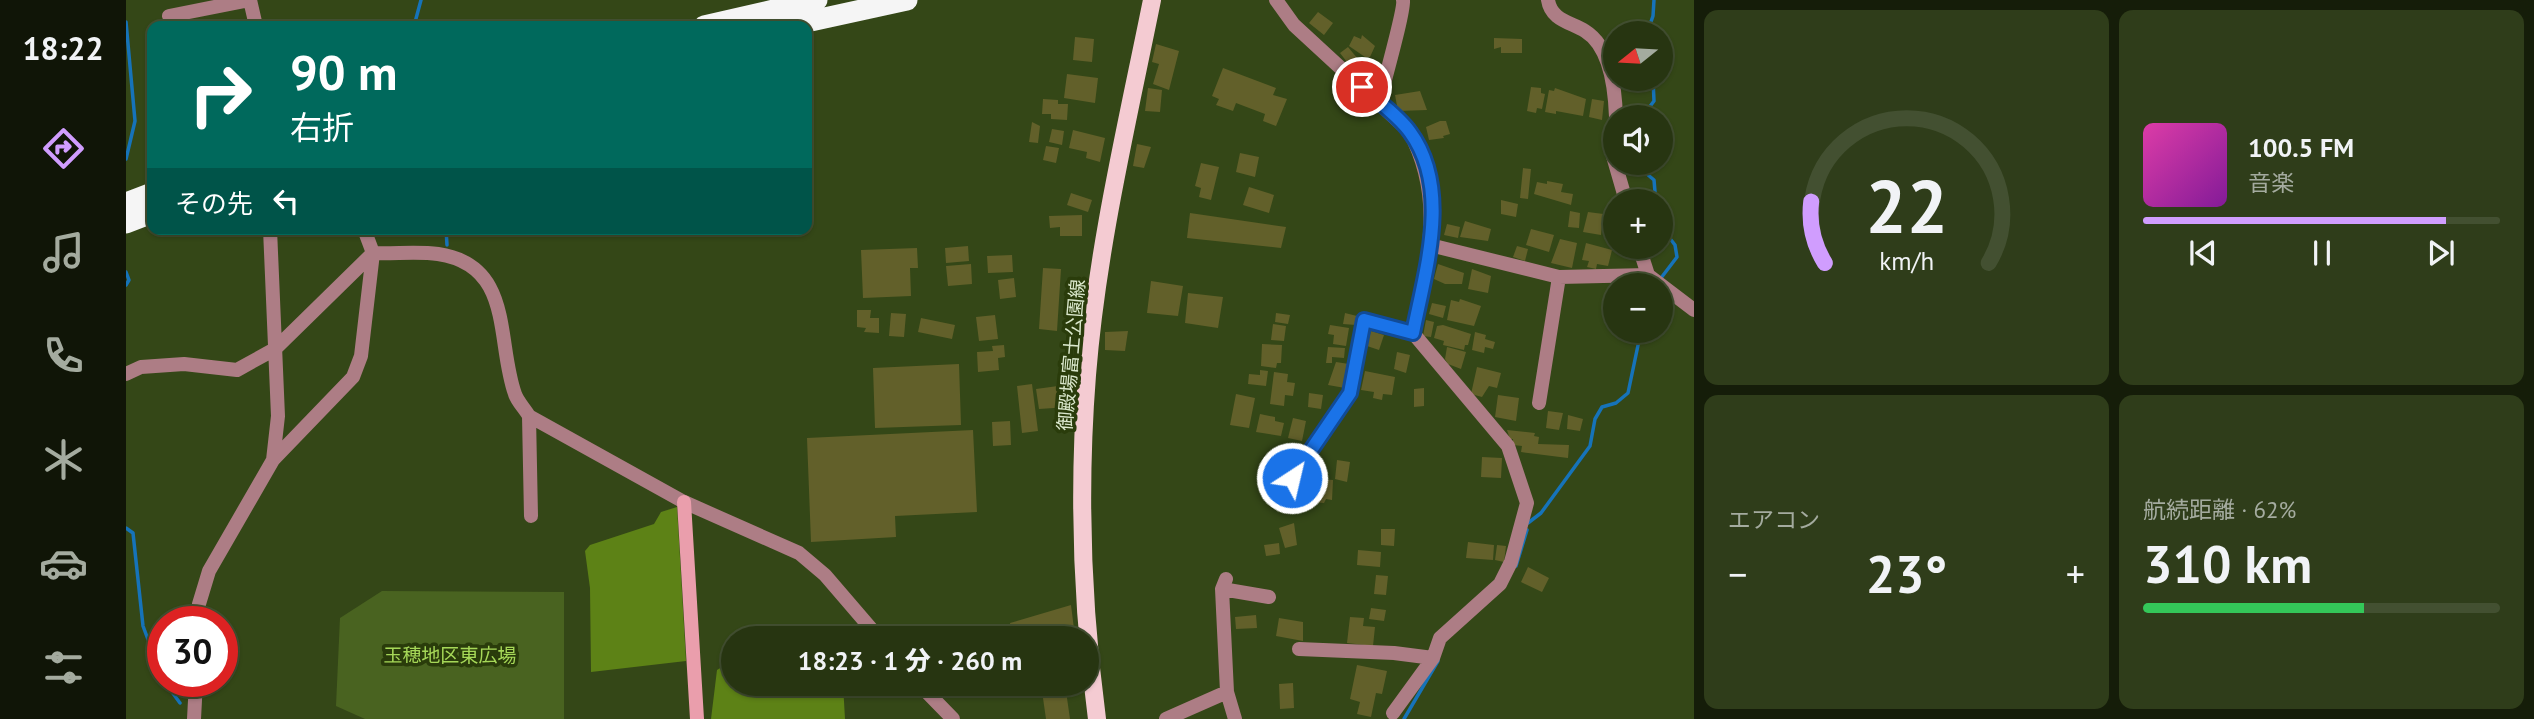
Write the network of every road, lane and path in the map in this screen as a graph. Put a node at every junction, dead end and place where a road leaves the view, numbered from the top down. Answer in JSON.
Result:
{"nodes":[{"id":1,"x":250,"y":0,"type":"edge"},
{"id":2,"x":817,"y":0,"type":"edge"},
{"id":3,"x":907,"y":0,"type":"edge"},
{"id":4,"x":1152,"y":0,"type":"edge"},
{"id":5,"x":1276,"y":0,"type":"edge"},
{"id":6,"x":1403,"y":0,"type":"edge"},
{"id":7,"x":1548,"y":0,"type":"edge"},
{"id":8,"x":169,"y":16,"type":"dead end"},
{"id":9,"x":255,"y":21,"type":"edge"},
{"id":10,"x":726,"y":21,"type":"edge"},
{"id":11,"x":811,"y":21,"type":"edge"},
{"id":12,"x":1379,"y":103,"type":"junction"},
{"id":13,"x":1614,"y":105,"type":"edge"},
{"id":14,"x":147,"y":195,"type":"edge"},
{"id":15,"x":126,"y":203,"type":"edge"},
{"id":16,"x":147,"y":215,"type":"edge"},
{"id":17,"x":126,"y":223,"type":"edge"},
{"id":18,"x":270,"y":235,"type":"edge"},
{"id":19,"x":367,"y":235,"type":"edge"},
{"id":20,"x":1430,"y":245,"type":"junction"},
{"id":21,"x":373,"y":253,"type":"junction"},
{"id":22,"x":1559,"y":277,"type":"junction"},
{"id":23,"x":1603,"y":277,"type":"edge"},
{"id":24,"x":1673,"y":294,"type":"edge"},
{"id":25,"x":1694,"y":310,"type":"edge"},
{"id":26,"x":1413,"y":333,"type":"junction"},
{"id":27,"x":275,"y":349,"type":"junction"},
{"id":28,"x":126,"y":374,"type":"edge"},
{"id":29,"x":1539,"y":403,"type":"dead end"},
{"id":30,"x":529,"y":416,"type":"junction"},
{"id":31,"x":273,"y":460,"type":"junction"},
{"id":32,"x":1292,"y":478,"type":"dead end"},
{"id":33,"x":684,"y":502,"type":"junction"},
{"id":34,"x":531,"y":516,"type":"dead end"},
{"id":35,"x":1269,"y":597,"type":"dead end"},
{"id":36,"x":199,"y":606,"type":"edge"},
{"id":37,"x":869,"y":626,"type":"edge"},
{"id":38,"x":1298,"y":649,"type":"dead end"},
{"id":39,"x":1433,"y":658,"type":"junction"},
{"id":40,"x":1227,"y":692,"type":"junction"},
{"id":41,"x":931,"y":696,"type":"edge"},
{"id":42,"x":195,"y":697,"type":"edge"},
{"id":43,"x":1393,"y":713,"type":"dead end"},
{"id":44,"x":194,"y":719,"type":"edge"},
{"id":45,"x":697,"y":719,"type":"edge"},
{"id":46,"x":953,"y":719,"type":"edge"},
{"id":47,"x":1097,"y":719,"type":"edge"},
{"id":48,"x":1166,"y":719,"type":"edge"},
{"id":49,"x":1235,"y":719,"type":"edge"}],
"edges":[{"from":1,"to":8,"type":"street"},
{"from":1,"to":9,"type":"street"},
{"from":2,"to":10,"type":"highway"},
{"from":3,"to":11,"type":"highway"},
{"from":4,"to":47,"type":"main road","name":"御殿場富士公園線"},
{"from":5,"to":12,"type":"street"},
{"from":6,"to":12,"type":"street"},
{"from":7,"to":13,"type":"street"},
{"from":12,"to":20,"type":"street"},
{"from":14,"to":15,"type":"highway"},
{"from":16,"to":17,"type":"highway"},
{"from":18,"to":27,"type":"street"},
{"from":19,"to":21,"type":"street"},
{"from":20,"to":22,"type":"street"},
{"from":20,"to":26,"type":"street"},
{"from":21,"to":27,"type":"street"},
{"from":21,"to":30,"type":"street"},
{"from":21,"to":31,"type":"street"},
{"from":22,"to":23,"type":"street"},
{"from":22,"to":29,"type":"street"},
{"from":24,"to":25,"type":"street"},
{"from":26,"to":32,"type":"street"},
{"from":26,"to":39,"type":"street"},
{"from":27,"to":28,"type":"street"},
{"from":27,"to":31,"type":"street"},
{"from":30,"to":33,"type":"street"},
{"from":30,"to":34,"type":"street"},
{"from":31,"to":36,"type":"street"},
{"from":33,"to":37,"type":"street"},
{"from":33,"to":45,"type":"street"},
{"from":35,"to":40,"type":"street"},
{"from":38,"to":39,"type":"street"},
{"from":39,"to":43,"type":"street"},
{"from":40,"to":48,"type":"street"},
{"from":40,"to":49,"type":"street"},
{"from":41,"to":46,"type":"street"},
{"from":42,"to":44,"type":"street"}]}
